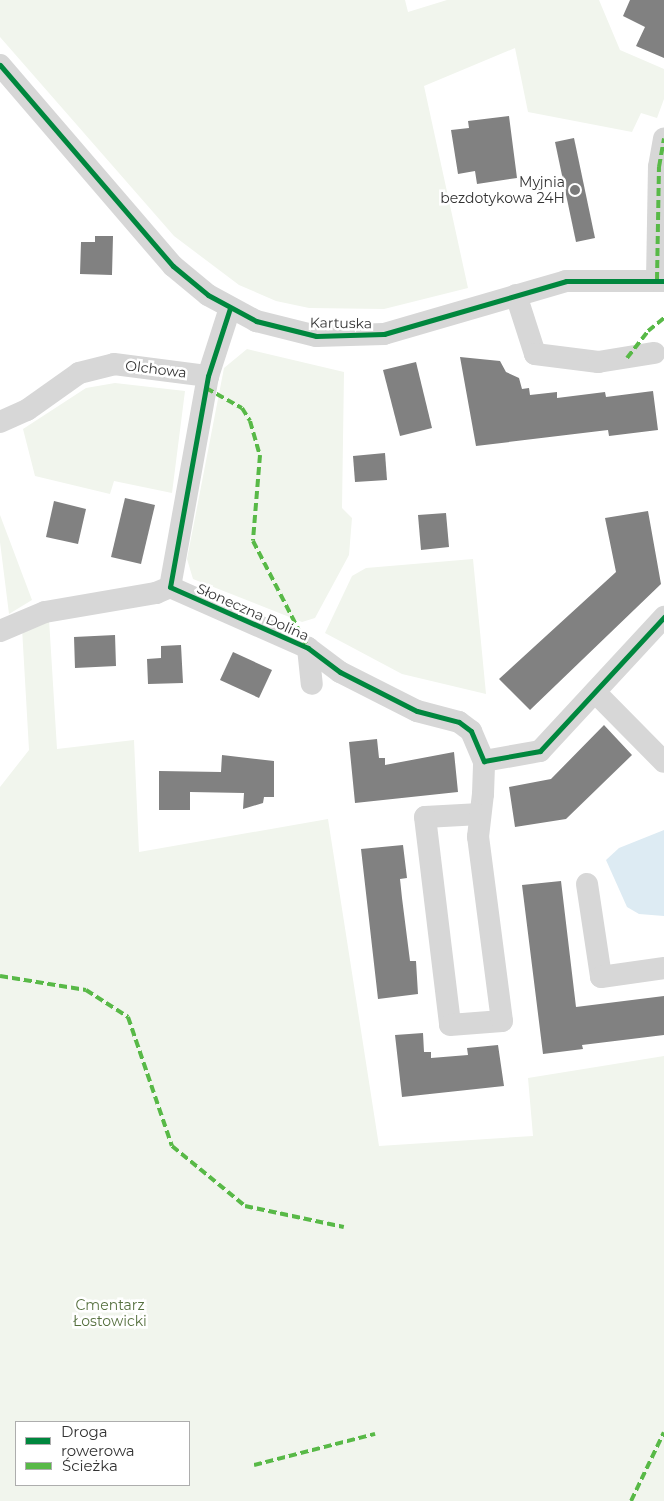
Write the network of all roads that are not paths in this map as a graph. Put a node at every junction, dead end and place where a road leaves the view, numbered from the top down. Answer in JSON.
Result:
{"nodes":[{"id":1,"x":0,"y":65,"type":"edge"},
{"id":2,"x":664,"y":138,"type":"edge"},
{"id":3,"x":661,"y":280,"type":"edge"},
{"id":4,"x":516,"y":295,"type":"junction"},
{"id":5,"x":230,"y":308,"type":"junction"},
{"id":6,"x":654,"y":353,"type":"dead end"},
{"id":7,"x":208,"y":376,"type":"junction"},
{"id":8,"x":0,"y":422,"type":"edge"},
{"id":9,"x":170,"y":587,"type":"junction"},
{"id":10,"x":664,"y":617,"type":"edge"},
{"id":11,"x":0,"y":631,"type":"edge"},
{"id":12,"x":308,"y":648,"type":"junction"},
{"id":13,"x":312,"y":684,"type":"dead end"},
{"id":14,"x":595,"y":692,"type":"junction"},
{"id":15,"x":484,"y":761,"type":"junction"},
{"id":16,"x":664,"y":762,"type":"edge"},
{"id":17,"x":480,"y":814,"type":"junction"},
{"id":18,"x":587,"y":884,"type":"dead end"},
{"id":19,"x":664,"y":968,"type":"edge"}],
"edges":[{"from":1,"to":5,"type":"street","name":"Kartuska"},
{"from":2,"to":3,"type":"street"},
{"from":3,"to":4,"type":"street","name":"Kartuska"},
{"from":4,"to":5,"type":"street","name":"Kartuska"},
{"from":4,"to":6,"type":"street"},
{"from":5,"to":7,"type":"street"},
{"from":7,"to":8,"type":"street","name":"Olchowa"},
{"from":7,"to":9,"type":"street"},
{"from":9,"to":11,"type":"street"},
{"from":9,"to":12,"type":"street","name":"Słoneczna Dolina"},
{"from":10,"to":14,"type":"street"},
{"from":12,"to":13,"type":"street"},
{"from":12,"to":15,"type":"street","name":"Słoneczna Dolina"},
{"from":14,"to":15,"type":"street"},
{"from":14,"to":16,"type":"street"},
{"from":15,"to":17,"type":"street"},
{"from":17,"to":17,"type":"street"},
{"from":18,"to":19,"type":"street"}]}
